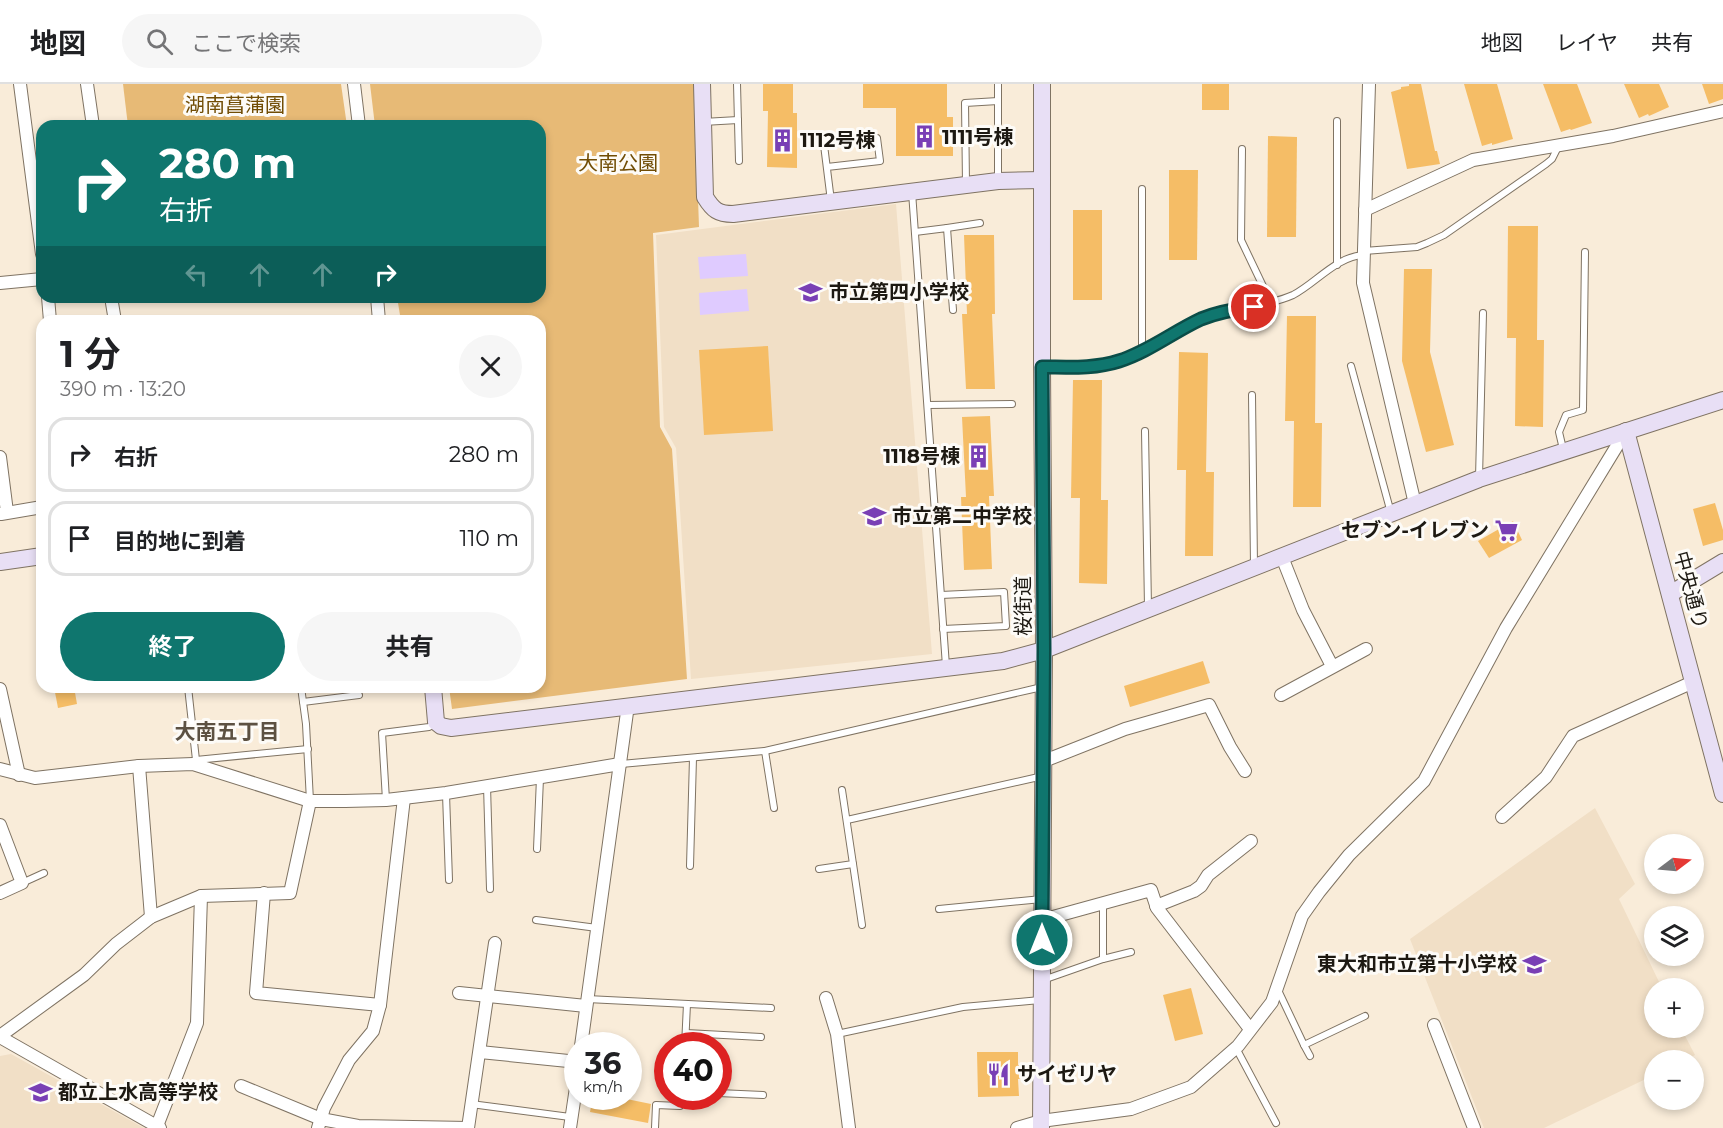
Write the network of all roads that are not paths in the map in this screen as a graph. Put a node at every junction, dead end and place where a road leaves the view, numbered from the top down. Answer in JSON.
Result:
{"nodes":[{"id":1,"x":20,"y":84,"type":"edge"},
{"id":2,"x":87,"y":84,"type":"edge"},
{"id":3,"x":354,"y":84,"type":"edge"},
{"id":4,"x":702,"y":84,"type":"edge"},
{"id":5,"x":737,"y":84,"type":"edge"},
{"id":6,"x":998,"y":84,"type":"edge"},
{"id":7,"x":1042,"y":84,"type":"edge"},
{"id":8,"x":1369,"y":84,"type":"edge"},
{"id":9,"x":998,"y":101,"type":"junction"},
{"id":10,"x":1723,"y":111,"type":"edge"},
{"id":11,"x":92,"y":120,"type":"edge"},
{"id":12,"x":358,"y":120,"type":"edge"},
{"id":13,"x":738,"y":120,"type":"junction"},
{"id":14,"x":1337,"y":121,"type":"dead end"},
{"id":15,"x":703,"y":122,"type":"junction"},
{"id":16,"x":1559,"y":145,"type":"junction"},
{"id":17,"x":1242,"y":150,"type":"dead end"},
{"id":18,"x":739,"y":161,"type":"dead end"},
{"id":19,"x":827,"y":167,"type":"junction"},
{"id":20,"x":1042,"y":180,"type":"junction"},
{"id":21,"x":998,"y":181,"type":"junction"},
{"id":22,"x":966,"y":185,"type":"junction"},
{"id":23,"x":1142,"y":189,"type":"dead end"},
{"id":24,"x":912,"y":191,"type":"junction"},
{"id":25,"x":831,"y":201,"type":"junction"},
{"id":26,"x":36,"y":208,"type":"edge"},
{"id":27,"x":1365,"y":210,"type":"junction"},
{"id":28,"x":980,"y":223,"type":"dead end"},
{"id":29,"x":947,"y":228,"type":"junction"},
{"id":30,"x":915,"y":232,"type":"junction"},
{"id":31,"x":1585,"y":252,"type":"dead end"},
{"id":32,"x":1364,"y":253,"type":"junction"},
{"id":33,"x":1337,"y":266,"type":"junction"},
{"id":34,"x":36,"y":280,"type":"edge"},
{"id":35,"x":0,"y":283,"type":"edge"},
{"id":36,"x":1271,"y":303,"type":"junction"},
{"id":37,"x":953,"y":310,"type":"dead end"},
{"id":38,"x":1483,"y":313,"type":"dead end"},
{"id":39,"x":1142,"y":351,"type":"junction"},
{"id":40,"x":1350,"y":366,"type":"dead end"},
{"id":41,"x":1042,"y":367,"type":"junction"},
{"id":42,"x":1252,"y":396,"type":"dead end"},
{"id":43,"x":1723,"y":400,"type":"edge"},
{"id":44,"x":1012,"y":404,"type":"dead end"},
{"id":45,"x":927,"y":405,"type":"junction"},
{"id":46,"x":1626,"y":430,"type":"junction"},
{"id":47,"x":1145,"y":431,"type":"dead end"},
{"id":48,"x":1563,"y":452,"type":"junction"},
{"id":49,"x":0,"y":458,"type":"edge"},
{"id":50,"x":1479,"y":479,"type":"junction"},
{"id":51,"x":1415,"y":504,"type":"junction"},
{"id":52,"x":36,"y":508,"type":"edge"},
{"id":53,"x":3,"y":513,"type":"edge"},
{"id":54,"x":1391,"y":513,"type":"junction"},
{"id":55,"x":36,"y":557,"type":"edge"},
{"id":56,"x":1282,"y":557,"type":"junction"},
{"id":57,"x":0,"y":562,"type":"edge"},
{"id":58,"x":1723,"y":562,"type":"edge"},
{"id":59,"x":1254,"y":568,"type":"junction"},
{"id":60,"x":1670,"y":594,"type":"junction"},
{"id":61,"x":941,"y":595,"type":"junction"},
{"id":62,"x":1148,"y":609,"type":"junction"},
{"id":63,"x":943,"y":629,"type":"junction"},
{"id":64,"x":1365,"y":649,"type":"dead end"},
{"id":65,"x":1044,"y":650,"type":"junction"},
{"id":66,"x":1332,"y":666,"type":"junction"},
{"id":67,"x":946,"y":669,"type":"junction"},
{"id":68,"x":1693,"y":682,"type":"junction"},
{"id":69,"x":1044,"y":686,"type":"junction"},
{"id":70,"x":0,"y":689,"type":"edge"},
{"id":71,"x":188,"y":693,"type":"edge"},
{"id":72,"x":302,"y":693,"type":"edge"},
{"id":73,"x":434,"y":693,"type":"edge"},
{"id":74,"x":359,"y":695,"type":"dead end"},
{"id":75,"x":1281,"y":695,"type":"dead end"},
{"id":76,"x":303,"y":702,"type":"junction"},
{"id":77,"x":628,"y":705,"type":"junction"},
{"id":78,"x":436,"y":722,"type":"junction"},
{"id":79,"x":308,"y":749,"type":"junction"},
{"id":80,"x":765,"y":751,"type":"junction"},
{"id":81,"x":693,"y":758,"type":"junction"},
{"id":82,"x":194,"y":762,"type":"junction"},
{"id":83,"x":620,"y":764,"type":"junction"},
{"id":84,"x":139,"y":766,"type":"junction"},
{"id":85,"x":0,"y":769,"type":"edge"},
{"id":86,"x":1044,"y":769,"type":"junction"},
{"id":87,"x":1245,"y":771,"type":"dead end"},
{"id":88,"x":19,"y":775,"type":"junction"},
{"id":89,"x":540,"y":777,"type":"junction"},
{"id":90,"x":487,"y":786,"type":"junction"},
{"id":91,"x":842,"y":790,"type":"dead end"},
{"id":92,"x":446,"y":793,"type":"junction"},
{"id":93,"x":1723,"y":794,"type":"edge"},
{"id":94,"x":404,"y":798,"type":"junction"},
{"id":95,"x":386,"y":800,"type":"junction"},
{"id":96,"x":310,"y":801,"type":"junction"},
{"id":97,"x":774,"y":808,"type":"dead end"},
{"id":98,"x":1502,"y":817,"type":"dead end"},
{"id":99,"x":847,"y":820,"type":"junction"},
{"id":100,"x":0,"y":825,"type":"edge"},
{"id":101,"x":1251,"y":840,"type":"dead end"},
{"id":102,"x":537,"y":849,"type":"dead end"},
{"id":103,"x":853,"y":864,"type":"junction"},
{"id":104,"x":690,"y":866,"type":"dead end"},
{"id":105,"x":819,"y":869,"type":"dead end"},
{"id":106,"x":44,"y":873,"type":"dead end"},
{"id":107,"x":449,"y":880,"type":"dead end"},
{"id":108,"x":22,"y":883,"type":"junction"},
{"id":109,"x":490,"y":889,"type":"dead end"},
{"id":110,"x":0,"y":893,"type":"edge"},
{"id":111,"x":264,"y":893,"type":"junction"},
{"id":112,"x":201,"y":896,"type":"junction"},
{"id":113,"x":1043,"y":899,"type":"junction"},
{"id":114,"x":1103,"y":904,"type":"junction"},
{"id":115,"x":1156,"y":906,"type":"junction"},
{"id":116,"x":939,"y":909,"type":"dead end"},
{"id":117,"x":151,"y":917,"type":"junction"},
{"id":118,"x":536,"y":920,"type":"dead end"},
{"id":119,"x":1042,"y":920,"type":"junction"},
{"id":120,"x":862,"y":926,"type":"dead end"},
{"id":121,"x":597,"y":928,"type":"junction"},
{"id":122,"x":495,"y":943,"type":"dead end"},
{"id":123,"x":1131,"y":952,"type":"dead end"},
{"id":124,"x":1103,"y":959,"type":"junction"},
{"id":125,"x":1042,"y":980,"type":"junction"},
{"id":126,"x":1277,"y":988,"type":"junction"},
{"id":127,"x":459,"y":993,"type":"dead end"},
{"id":128,"x":489,"y":996,"type":"junction"},
{"id":129,"x":826,"y":998,"type":"dead end"},
{"id":130,"x":1042,"y":1000,"type":"junction"},
{"id":131,"x":587,"y":1002,"type":"junction"},
{"id":132,"x":687,"y":1004,"type":"junction"},
{"id":133,"x":380,"y":1005,"type":"junction"},
{"id":134,"x":771,"y":1008,"type":"dead end"},
{"id":135,"x":1365,"y":1016,"type":"dead end"},
{"id":136,"x":1434,"y":1025,"type":"dead end"},
{"id":137,"x":1250,"y":1029,"type":"junction"},
{"id":138,"x":583,"y":1032,"type":"edge"},
{"id":139,"x":686,"y":1032,"type":"edge"},
{"id":140,"x":837,"y":1034,"type":"junction"},
{"id":141,"x":732,"y":1035,"type":"edge"},
{"id":142,"x":0,"y":1036,"type":"edge"},
{"id":143,"x":761,"y":1037,"type":"dead end"},
{"id":144,"x":1304,"y":1045,"type":"junction"},
{"id":145,"x":1236,"y":1047,"type":"junction"},
{"id":146,"x":480,"y":1052,"type":"junction"},
{"id":147,"x":1310,"y":1056,"type":"dead end"},
{"id":148,"x":564,"y":1061,"type":"edge"},
{"id":149,"x":241,"y":1086,"type":"dead end"},
{"id":150,"x":732,"y":1094,"type":"edge"},
{"id":151,"x":763,"y":1095,"type":"dead end"},
{"id":152,"x":471,"y":1104,"type":"junction"},
{"id":153,"x":656,"y":1110,"type":"edge"},
{"id":154,"x":570,"y":1122,"type":"edge"},
{"id":155,"x":1276,"y":1123,"type":"dead end"},
{"id":156,"x":319,"y":1124,"type":"edge"},
{"id":157,"x":1041,"y":1125,"type":"edge"},
{"id":158,"x":159,"y":1127,"type":"edge"},
{"id":159,"x":468,"y":1128,"type":"edge"},
{"id":160,"x":655,"y":1128,"type":"edge"},
{"id":161,"x":849,"y":1128,"type":"edge"},
{"id":162,"x":1017,"y":1128,"type":"edge"},
{"id":163,"x":1474,"y":1128,"type":"edge"}],
"edges":[{"from":1,"to":26,"type":"street"},
{"from":2,"to":11,"type":"street"},
{"from":3,"to":12,"type":"street"},
{"from":4,"to":15,"type":"street"},
{"from":5,"to":13,"type":"lane"},
{"from":6,"to":9,"type":"lane"},
{"from":7,"to":20,"type":"street","name":"桜街道"},
{"from":8,"to":27,"type":"street"},
{"from":9,"to":21,"type":"lane"},
{"from":9,"to":22,"type":"lane"},
{"from":10,"to":16,"type":"street"},
{"from":13,"to":15,"type":"lane"},
{"from":13,"to":18,"type":"lane"},
{"from":14,"to":33,"type":"lane"},
{"from":15,"to":25,"type":"street"},
{"from":16,"to":27,"type":"street"},
{"from":16,"to":32,"type":"lane"},
{"from":17,"to":36,"type":"lane"},
{"from":19,"to":19,"type":"lane"},
{"from":19,"to":25,"type":"lane"},
{"from":20,"to":21,"type":"street"},
{"from":20,"to":41,"type":"street","name":"桜街道"},
{"from":21,"to":22,"type":"street"},
{"from":22,"to":24,"type":"street"},
{"from":23,"to":39,"type":"lane"},
{"from":24,"to":25,"type":"street"},
{"from":24,"to":30,"type":"lane"},
{"from":27,"to":32,"type":"street"},
{"from":28,"to":29,"type":"lane"},
{"from":29,"to":30,"type":"lane"},
{"from":29,"to":37,"type":"lane"},
{"from":30,"to":45,"type":"lane"},
{"from":31,"to":48,"type":"lane"},
{"from":32,"to":33,"type":"lane"},
{"from":32,"to":51,"type":"street"},
{"from":33,"to":36,"type":"lane"},
{"from":34,"to":35,"type":"street"},
{"from":36,"to":39,"type":"lane"},
{"from":38,"to":50,"type":"lane"},
{"from":39,"to":41,"type":"lane"},
{"from":40,"to":54,"type":"lane"},
{"from":41,"to":65,"type":"street","name":"桜街道"},
{"from":42,"to":59,"type":"lane"},
{"from":43,"to":46,"type":"street"},
{"from":44,"to":45,"type":"lane"},
{"from":45,"to":61,"type":"lane"},
{"from":46,"to":48,"type":"street"},
{"from":46,"to":60,"type":"street","name":"中央通り"},
{"from":46,"to":126,"type":"street"},
{"from":47,"to":62,"type":"lane"},
{"from":48,"to":50,"type":"street"},
{"from":49,"to":53,"type":"street"},
{"from":50,"to":51,"type":"street"},
{"from":51,"to":54,"type":"street"},
{"from":52,"to":53,"type":"street"},
{"from":54,"to":56,"type":"street"},
{"from":55,"to":57,"type":"street"},
{"from":56,"to":59,"type":"street"},
{"from":56,"to":66,"type":"street"},
{"from":58,"to":60,"type":"street"},
{"from":59,"to":62,"type":"street"},
{"from":60,"to":68,"type":"street","name":"中央通り"},
{"from":61,"to":63,"type":"lane"},
{"from":61,"to":63,"type":"lane"},
{"from":62,"to":65,"type":"street"},
{"from":63,"to":67,"type":"lane"},
{"from":64,"to":66,"type":"street"},
{"from":65,"to":67,"type":"street"},
{"from":65,"to":69,"type":"street","name":"桜街道"},
{"from":66,"to":75,"type":"street"},
{"from":67,"to":77,"type":"street"},
{"from":68,"to":93,"type":"street","name":"中央通り"},
{"from":68,"to":98,"type":"street"},
{"from":69,"to":80,"type":"lane"},
{"from":69,"to":86,"type":"street","name":"桜街道"},
{"from":70,"to":88,"type":"street"},
{"from":71,"to":82,"type":"lane"},
{"from":72,"to":76,"type":"lane"},
{"from":73,"to":78,"type":"street"},
{"from":74,"to":76,"type":"lane"},
{"from":76,"to":79,"type":"lane"},
{"from":77,"to":78,"type":"street"},
{"from":77,"to":83,"type":"street"},
{"from":78,"to":95,"type":"lane"},
{"from":79,"to":82,"type":"lane"},
{"from":79,"to":96,"type":"lane"},
{"from":80,"to":81,"type":"lane"},
{"from":80,"to":97,"type":"lane"},
{"from":81,"to":83,"type":"lane"},
{"from":81,"to":104,"type":"lane"},
{"from":82,"to":84,"type":"street"},
{"from":82,"to":96,"type":"street"},
{"from":83,"to":89,"type":"street"},
{"from":83,"to":121,"type":"street"},
{"from":84,"to":88,"type":"street"},
{"from":84,"to":117,"type":"street"},
{"from":85,"to":88,"type":"street"},
{"from":86,"to":87,"type":"street"},
{"from":86,"to":99,"type":"lane"},
{"from":86,"to":113,"type":"street","name":"桜街道"},
{"from":89,"to":90,"type":"street"},
{"from":89,"to":102,"type":"lane"},
{"from":90,"to":92,"type":"street"},
{"from":90,"to":109,"type":"lane"},
{"from":91,"to":99,"type":"lane"},
{"from":92,"to":94,"type":"street"},
{"from":92,"to":107,"type":"lane"},
{"from":94,"to":95,"type":"street"},
{"from":94,"to":133,"type":"street"},
{"from":95,"to":96,"type":"street"},
{"from":96,"to":111,"type":"street"},
{"from":99,"to":103,"type":"lane"},
{"from":100,"to":108,"type":"street"},
{"from":101,"to":115,"type":"street"},
{"from":103,"to":105,"type":"lane"},
{"from":103,"to":120,"type":"lane"},
{"from":106,"to":108,"type":"lane"},
{"from":108,"to":110,"type":"street"},
{"from":111,"to":112,"type":"street"},
{"from":111,"to":133,"type":"street"},
{"from":112,"to":117,"type":"street"},
{"from":112,"to":158,"type":"street"},
{"from":113,"to":116,"type":"lane"},
{"from":113,"to":119,"type":"street","name":"桜街道"},
{"from":114,"to":115,"type":"street"},
{"from":114,"to":119,"type":"street"},
{"from":114,"to":124,"type":"lane"},
{"from":115,"to":137,"type":"street"},
{"from":117,"to":142,"type":"street"},
{"from":118,"to":121,"type":"lane"},
{"from":119,"to":125,"type":"street","name":"桜街道"},
{"from":121,"to":131,"type":"street"},
{"from":122,"to":128,"type":"street"},
{"from":123,"to":124,"type":"lane"},
{"from":124,"to":125,"type":"lane"},
{"from":125,"to":130,"type":"street","name":"桜街道"},
{"from":126,"to":137,"type":"street"},
{"from":126,"to":144,"type":"lane"},
{"from":127,"to":128,"type":"street"},
{"from":128,"to":131,"type":"street"},
{"from":128,"to":146,"type":"street"},
{"from":129,"to":140,"type":"street"},
{"from":130,"to":140,"type":"lane"},
{"from":130,"to":157,"type":"street","name":"桜街道"},
{"from":131,"to":132,"type":"lane"},
{"from":131,"to":138,"type":"street"},
{"from":132,"to":134,"type":"lane"},
{"from":132,"to":139,"type":"lane"},
{"from":133,"to":156,"type":"street"},
{"from":135,"to":144,"type":"lane"},
{"from":136,"to":163,"type":"street"},
{"from":137,"to":145,"type":"street"},
{"from":140,"to":161,"type":"street"},
{"from":141,"to":143,"type":"lane"},
{"from":142,"to":158,"type":"street"},
{"from":144,"to":147,"type":"lane"},
{"from":145,"to":155,"type":"lane"},
{"from":145,"to":157,"type":"street"},
{"from":146,"to":148,"type":"street"},
{"from":146,"to":152,"type":"street"},
{"from":149,"to":156,"type":"street"},
{"from":150,"to":151,"type":"lane"},
{"from":152,"to":154,"type":"lane"},
{"from":152,"to":159,"type":"street"},
{"from":153,"to":160,"type":"lane"},
{"from":156,"to":159,"type":"street"},
{"from":157,"to":162,"type":"street"}]}
